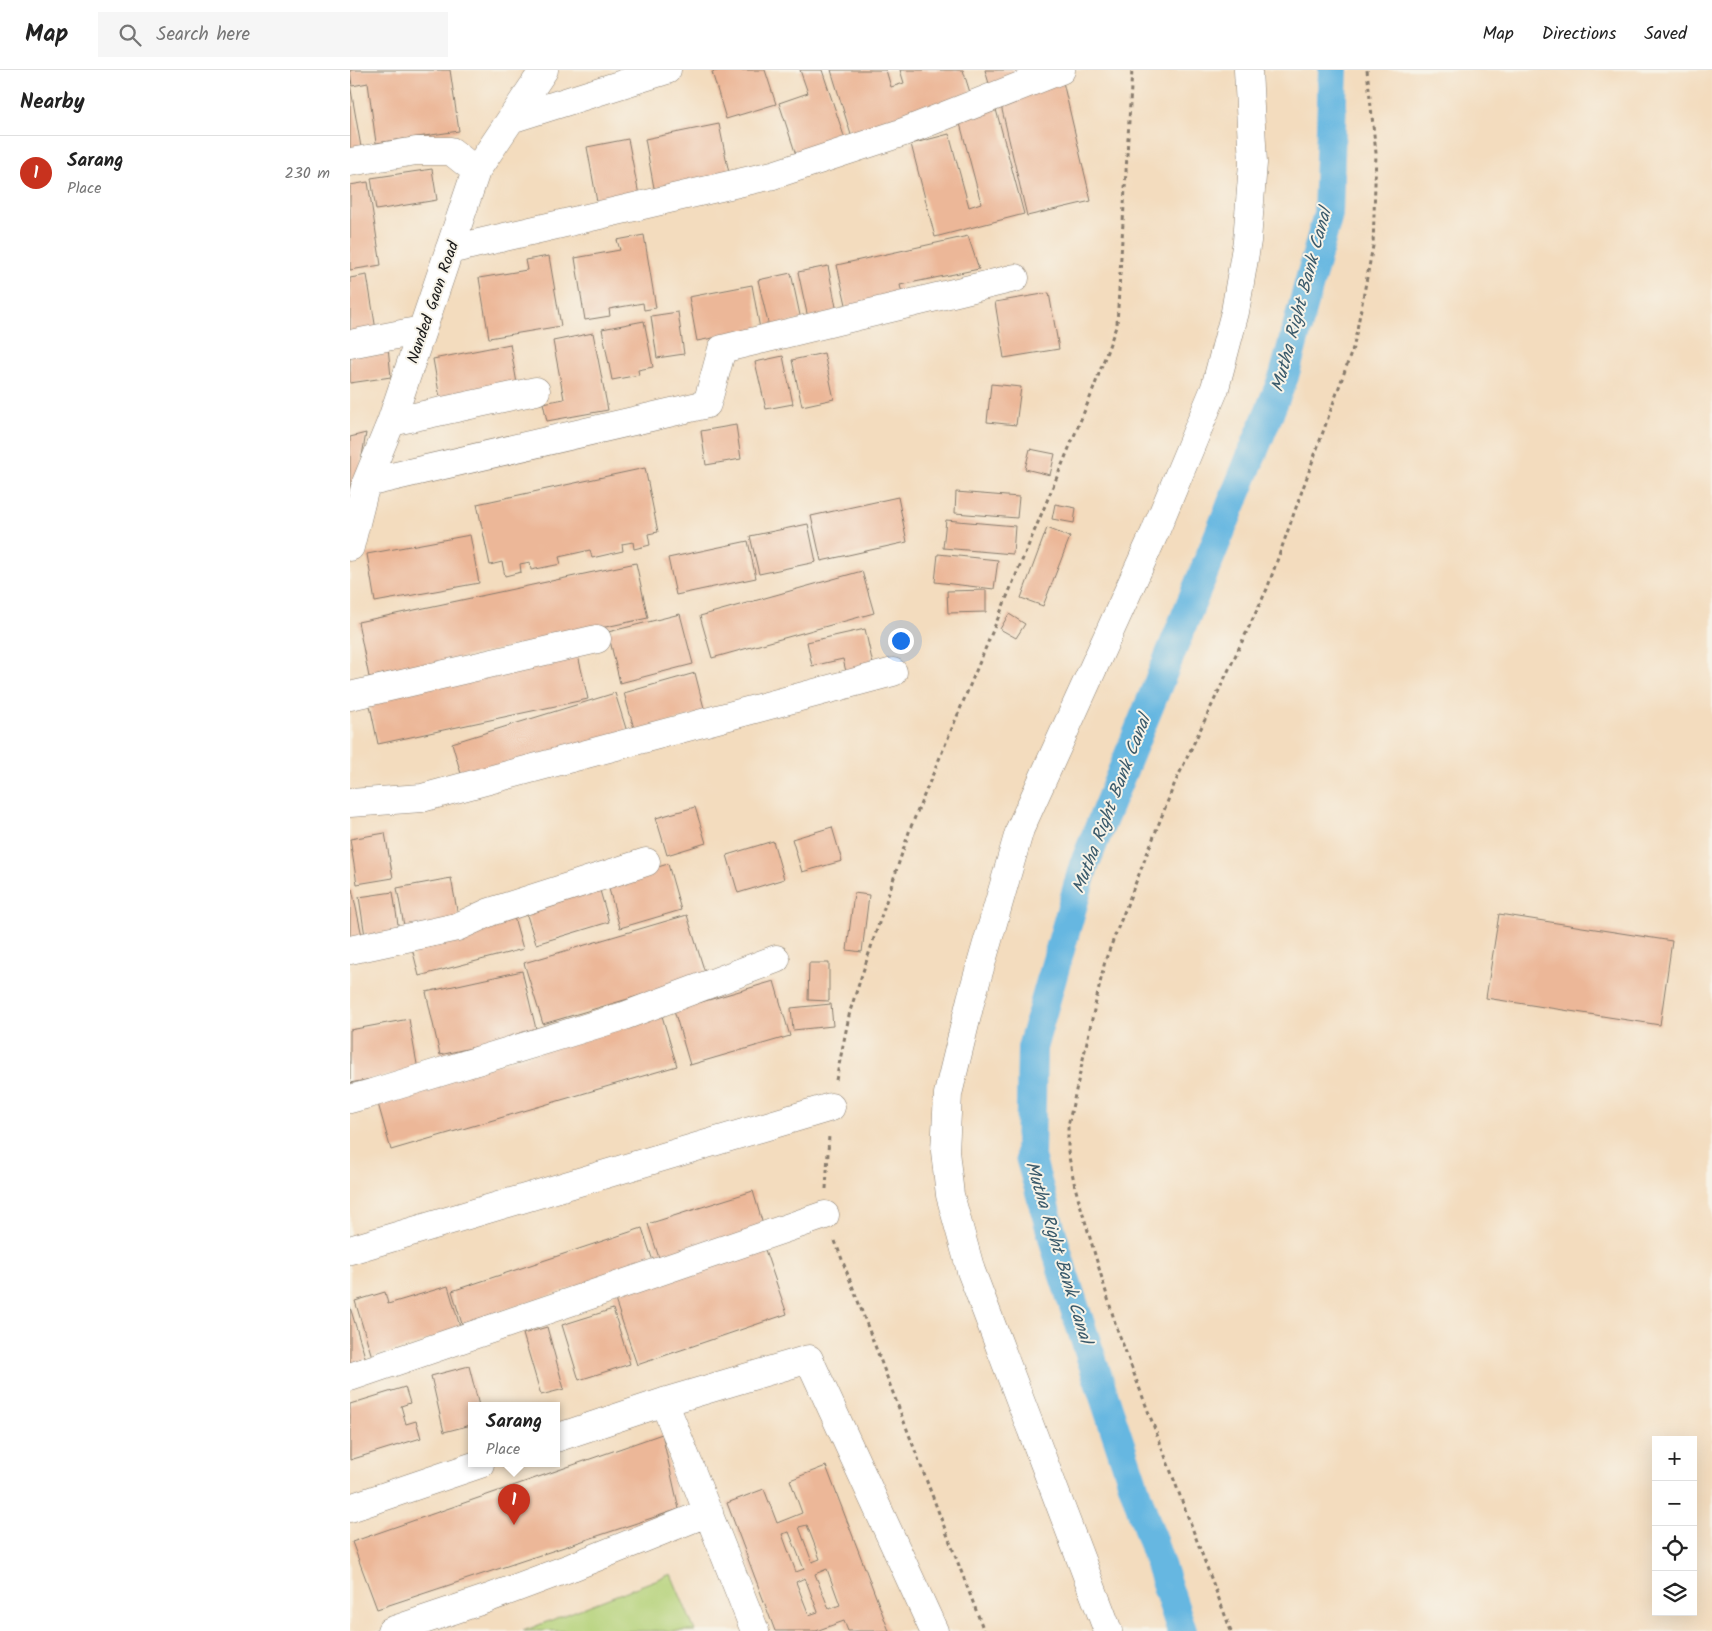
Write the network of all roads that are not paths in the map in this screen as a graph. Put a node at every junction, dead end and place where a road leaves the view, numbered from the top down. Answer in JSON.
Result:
{"nodes":[{"id":1,"x":544,"y":70,"type":"edge"},
{"id":2,"x":667,"y":70,"type":"edge"},
{"id":3,"x":1061,"y":70,"type":"edge"},
{"id":4,"x":1248,"y":70,"type":"edge"},
{"id":5,"x":511,"y":119,"type":"junction"},
{"id":6,"x":350,"y":162,"type":"edge"},
{"id":7,"x":476,"y":171,"type":"junction"},
{"id":8,"x":449,"y":250,"type":"junction"},
{"id":9,"x":1015,"y":278,"type":"dead end"},
{"id":10,"x":422,"y":330,"type":"junction"},
{"id":11,"x":350,"y":344,"type":"edge"},
{"id":12,"x":536,"y":391,"type":"dead end"},
{"id":13,"x":391,"y":422,"type":"junction"},
{"id":14,"x":366,"y":483,"type":"junction"},
{"id":15,"x":351,"y":541,"type":"edge"},
{"id":16,"x":597,"y":639,"type":"dead end"},
{"id":17,"x":893,"y":672,"type":"dead end"},
{"id":18,"x":350,"y":696,"type":"edge"},
{"id":19,"x":350,"y":803,"type":"edge"},
{"id":20,"x":646,"y":862,"type":"dead end"},
{"id":21,"x":350,"y":950,"type":"edge"},
{"id":22,"x":776,"y":959,"type":"dead end"},
{"id":23,"x":350,"y":1099,"type":"edge"},
{"id":24,"x":831,"y":1107,"type":"road end"},
{"id":25,"x":825,"y":1215,"type":"road end"},
{"id":26,"x":350,"y":1250,"type":"edge"},
{"id":27,"x":350,"y":1377,"type":"edge"},
{"id":28,"x":664,"y":1402,"type":"junction"},
{"id":29,"x":560,"y":1437,"type":"edge"},
{"id":30,"x":471,"y":1467,"type":"edge"},
{"id":31,"x":350,"y":1508,"type":"edge"},
{"id":32,"x":709,"y":1512,"type":"junction"},
{"id":33,"x":391,"y":1631,"type":"edge"},
{"id":34,"x":755,"y":1631,"type":"edge"},
{"id":35,"x":934,"y":1631,"type":"edge"},
{"id":36,"x":1108,"y":1631,"type":"edge"}],
"edges":[{"from":1,"to":5,"type":"street","name":"Nanded Gaon Road"},
{"from":2,"to":5,"type":"street"},
{"from":3,"to":8,"type":"street"},
{"from":4,"to":36,"type":"street"},
{"from":5,"to":7,"type":"street","name":"Nanded Gaon Road"},
{"from":6,"to":7,"type":"street"},
{"from":7,"to":8,"type":"street","name":"Nanded Gaon Road"},
{"from":8,"to":10,"type":"street","name":"Nanded Gaon Road"},
{"from":9,"to":14,"type":"street"},
{"from":10,"to":11,"type":"street"},
{"from":10,"to":13,"type":"street","name":"Nanded Gaon Road"},
{"from":12,"to":13,"type":"street"},
{"from":13,"to":14,"type":"street","name":"Nanded Gaon Road"},
{"from":14,"to":15,"type":"street","name":"Nanded Gaon Road"},
{"from":16,"to":18,"type":"street"},
{"from":17,"to":19,"type":"street"},
{"from":20,"to":21,"type":"street"},
{"from":22,"to":23,"type":"street"},
{"from":24,"to":26,"type":"street"},
{"from":25,"to":27,"type":"street"},
{"from":28,"to":29,"type":"street"},
{"from":28,"to":32,"type":"street"},
{"from":28,"to":35,"type":"street"},
{"from":30,"to":31,"type":"street"},
{"from":32,"to":33,"type":"street"},
{"from":32,"to":34,"type":"street"}]}
